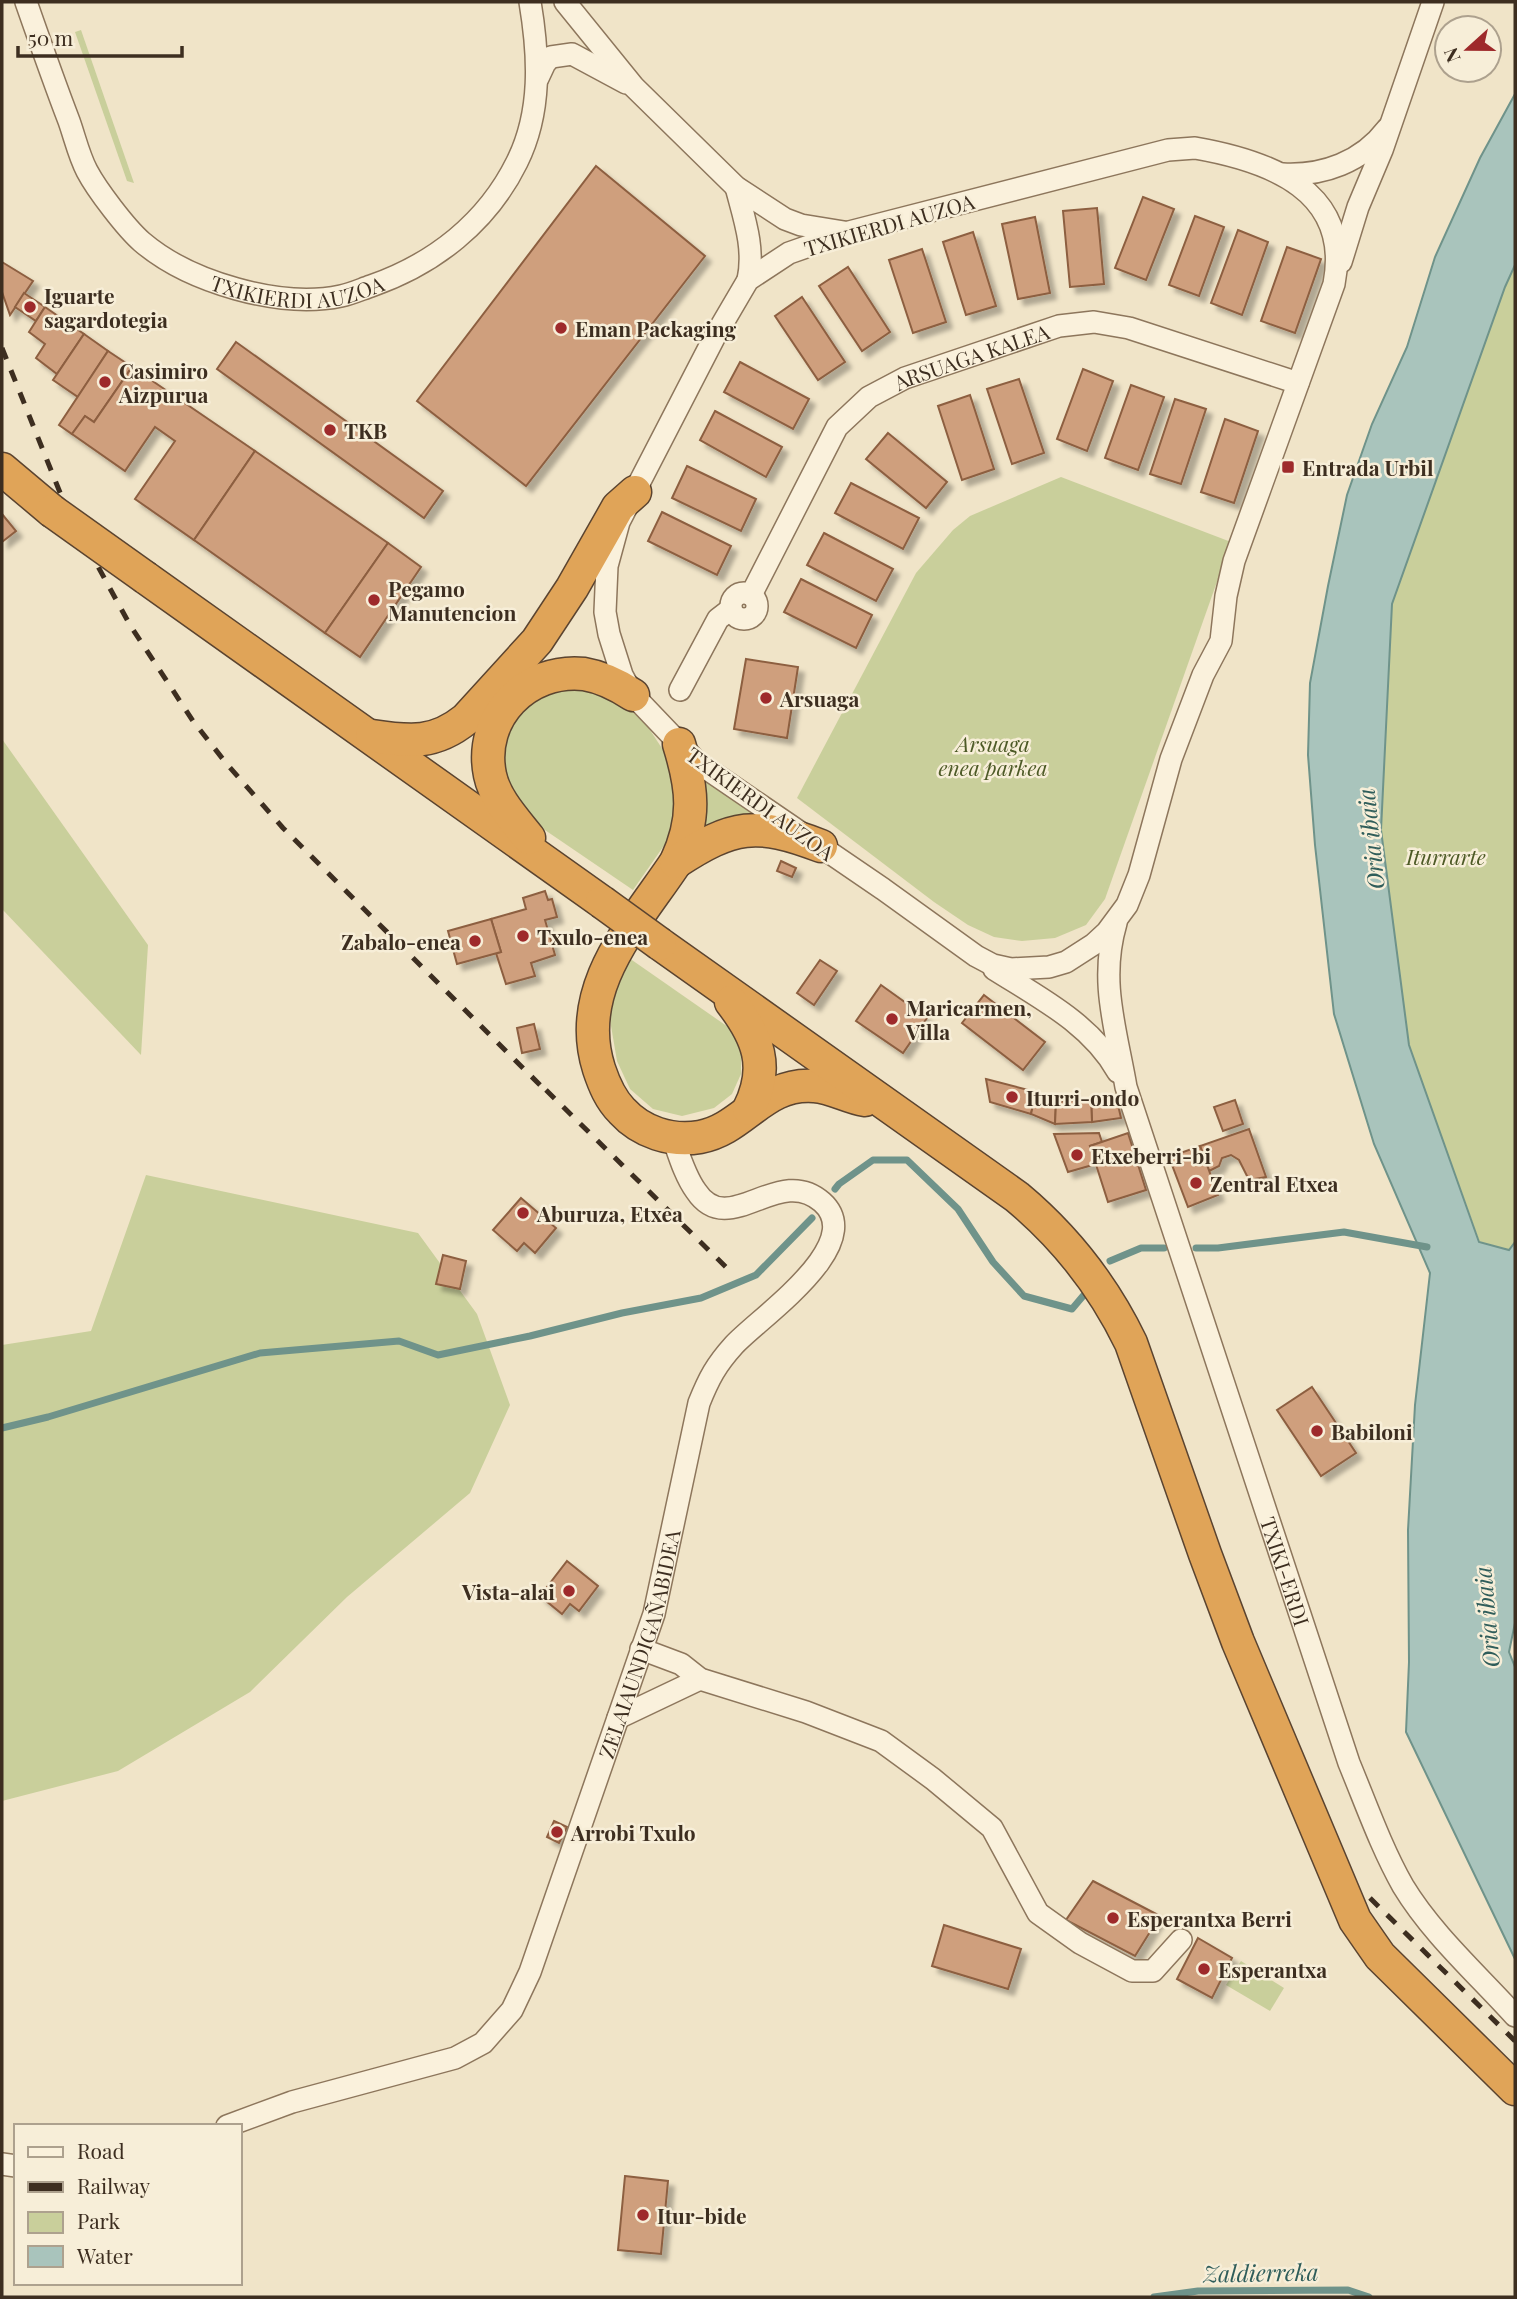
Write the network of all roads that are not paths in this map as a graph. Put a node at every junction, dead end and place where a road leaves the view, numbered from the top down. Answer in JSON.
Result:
{"nodes":[{"id":1,"x":26,"y":2,"type":"edge"},
{"id":2,"x":530,"y":2,"type":"edge"},
{"id":3,"x":565,"y":2,"type":"edge"},
{"id":4,"x":1433,"y":2,"type":"edge"},
{"id":5,"x":537,"y":80,"type":"junction"},
{"id":6,"x":634,"y":87,"type":"junction"},
{"id":7,"x":1390,"y":124,"type":"junction"},
{"id":8,"x":1281,"y":174,"type":"junction"},
{"id":9,"x":736,"y":187,"type":"junction"},
{"id":10,"x":849,"y":232,"type":"junction"},
{"id":11,"x":748,"y":280,"type":"junction"},
{"id":12,"x":1334,"y":284,"type":"junction"},
{"id":13,"x":1298,"y":383,"type":"junction"},
{"id":14,"x":2,"y":469,"type":"edge"},
{"id":15,"x":635,"y":492,"type":"junction"},
{"id":16,"x":680,"y":690,"type":"dead end"},
{"id":17,"x":633,"y":695,"type":"junction"},
{"id":18,"x":368,"y":736,"type":"junction"},
{"id":19,"x":679,"y":744,"type":"junction"},
{"id":20,"x":821,"y":846,"type":"junction"},
{"id":21,"x":676,"y":862,"type":"junction"},
{"id":22,"x":549,"y":864,"type":"junction"},
{"id":23,"x":1117,"y":919,"type":"junction"},
{"id":24,"x":976,"y":956,"type":"junction"},
{"id":25,"x":716,"y":983,"type":"junction"},
{"id":26,"x":1126,"y":1087,"type":"junction"},
{"id":27,"x":887,"y":1104,"type":"junction"},
{"id":28,"x":749,"y":1109,"type":"junction"},
{"id":29,"x":673,"y":1138,"type":"junction"},
{"id":30,"x":641,"y":1649,"type":"junction"},
{"id":31,"x":700,"y":1679,"type":"junction"},
{"id":32,"x":618,"y":1718,"type":"junction"},
{"id":33,"x":1181,"y":1940,"type":"dead end"},
{"id":34,"x":1515,"y":2016,"type":"edge"},
{"id":35,"x":1515,"y":2089,"type":"edge"},
{"id":36,"x":232,"y":2124,"type":"edge"}],
"edges":[{"from":1,"to":5,"type":"street","name":"TXIKIERDI AUZOA"},
{"from":2,"to":5,"type":"street","name":"TXIKIERDI AUZOA"},
{"from":3,"to":6,"type":"street"},
{"from":4,"to":7,"type":"street"},
{"from":5,"to":6,"type":"street"},
{"from":6,"to":9,"type":"street"},
{"from":7,"to":8,"type":"street","name":"TXIKIERDI AUZOA"},
{"from":7,"to":12,"type":"street","name":"TXIKIERDI AUZOA"},
{"from":8,"to":10,"type":"street","name":"TXIKIERDI AUZOA"},
{"from":8,"to":12,"type":"street","name":"TXIKIERDI AUZOA"},
{"from":9,"to":10,"type":"street"},
{"from":9,"to":11,"type":"street"},
{"from":10,"to":11,"type":"street","name":"TXIKIERDI AUZOA"},
{"from":11,"to":15,"type":"street","name":"TXIKIERDI AUZOA"},
{"from":12,"to":13,"type":"street","name":"TXIKIERDI AUZOA"},
{"from":13,"to":16,"type":"street","name":"ARSUAGA KALEA"},
{"from":13,"to":23,"type":"street","name":"TXIKIERDI AUZOA"},
{"from":14,"to":18,"type":"highway","bridge":true},
{"from":15,"to":17,"type":"street","name":"TXIKIERDI AUZOA"},
{"from":15,"to":18,"type":"highway"},
{"from":17,"to":19,"type":"street","name":"TXIKIERDI AUZOA"},
{"from":17,"to":22,"type":"highway"},
{"from":18,"to":22,"type":"highway"},
{"from":19,"to":20,"type":"street","name":"TXIKIERDI AUZOA"},
{"from":19,"to":21,"type":"highway"},
{"from":20,"to":21,"type":"highway"},
{"from":20,"to":24,"type":"street","name":"TXIKIERDI AUZOA"},
{"from":21,"to":29,"type":"highway"},
{"from":22,"to":25,"type":"highway","bridge":true},
{"from":23,"to":24,"type":"street","name":"TXIKIERDI AUZOA"},
{"from":23,"to":26,"type":"street"},
{"from":24,"to":26,"type":"street"},
{"from":25,"to":27,"type":"highway"},
{"from":25,"to":28,"type":"highway"},
{"from":26,"to":34,"type":"street","name":"TXIKI-ERDI"},
{"from":27,"to":28,"type":"highway"},
{"from":27,"to":35,"type":"highway"},
{"from":28,"to":29,"type":"highway"},
{"from":29,"to":30,"type":"street","name":"ZELAIAUNDIGAÑABIDEA"},
{"from":30,"to":31,"type":"street"},
{"from":30,"to":32,"type":"street","name":"ZELAIAUNDIGAÑABIDEA"},
{"from":31,"to":32,"type":"street"},
{"from":31,"to":33,"type":"street"},
{"from":32,"to":36,"type":"street","name":"ZELAIAUNDIGAÑABIDEA"}]}
